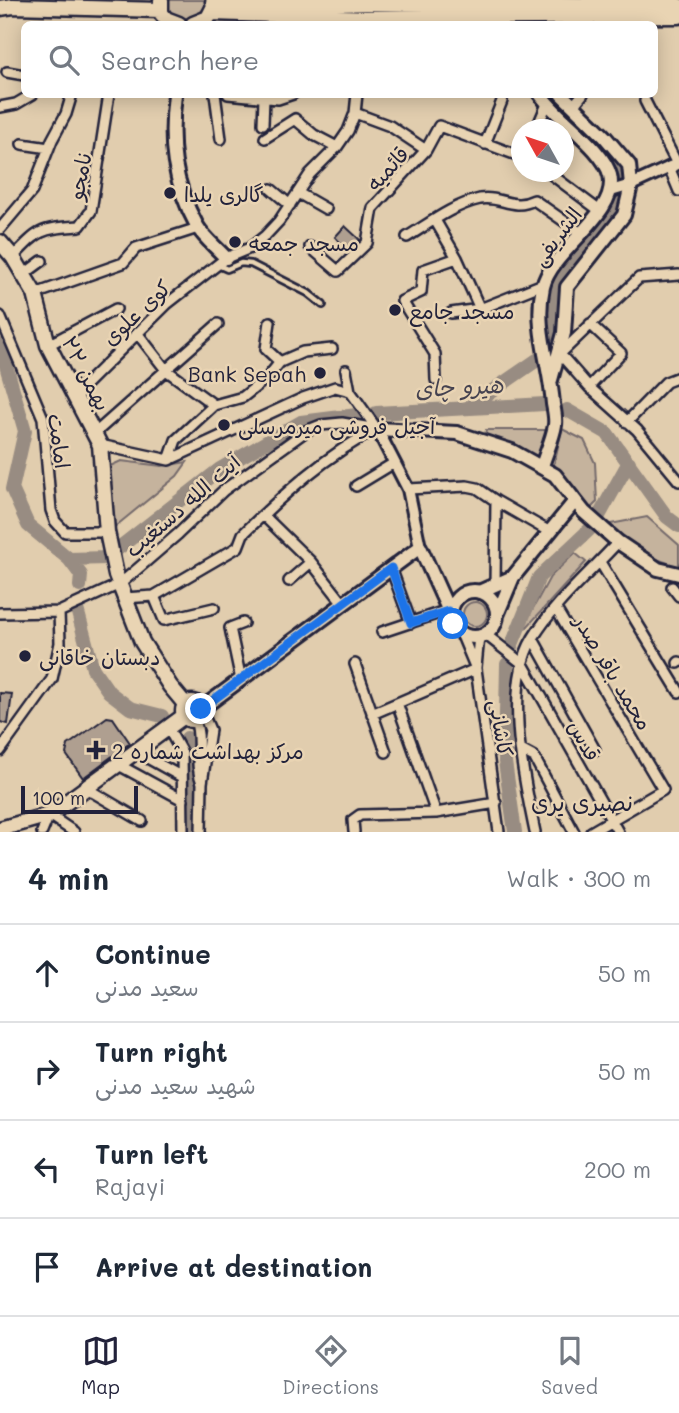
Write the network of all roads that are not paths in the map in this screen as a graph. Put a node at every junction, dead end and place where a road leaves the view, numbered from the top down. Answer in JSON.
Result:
{"nodes":[{"id":1,"x":265,"y":2,"type":"edge"},
{"id":2,"x":4,"y":3,"type":"edge"},
{"id":3,"x":528,"y":3,"type":"edge"},
{"id":4,"x":637,"y":3,"type":"edge"},
{"id":5,"x":160,"y":4,"type":"edge"},
{"id":6,"x":213,"y":5,"type":"edge"},
{"id":7,"x":679,"y":6,"type":"edge"},
{"id":8,"x":411,"y":11,"type":"edge"},
{"id":9,"x":599,"y":12,"type":"edge"},
{"id":10,"x":679,"y":16,"type":"edge"},
{"id":11,"x":172,"y":21,"type":"edge"},
{"id":12,"x":200,"y":21,"type":"edge"},
{"id":13,"x":366,"y":21,"type":"edge"},
{"id":14,"x":566,"y":21,"type":"edge"},
{"id":15,"x":7,"y":72,"type":"dead end"},
{"id":16,"x":21,"y":74,"type":"edge"},
{"id":17,"x":26,"y":98,"type":"edge"},
{"id":18,"x":71,"y":98,"type":"edge"},
{"id":19,"x":109,"y":98,"type":"edge"},
{"id":20,"x":174,"y":98,"type":"edge"},
{"id":21,"x":216,"y":98,"type":"edge"},
{"id":22,"x":264,"y":98,"type":"joint"},
{"id":23,"x":281,"y":98,"type":"edge"},
{"id":24,"x":357,"y":98,"type":"edge"},
{"id":25,"x":502,"y":98,"type":"edge"},
{"id":26,"x":565,"y":98,"type":"edge"},
{"id":27,"x":580,"y":98,"type":"edge"},
{"id":28,"x":543,"y":99,"type":"edge"},
{"id":29,"x":645,"y":100,"type":"dead end"},
{"id":30,"x":573,"y":106,"type":"junction"},
{"id":31,"x":0,"y":107,"type":"edge"},
{"id":32,"x":355,"y":113,"type":"junction"},
{"id":33,"x":538,"y":119,"type":"edge"},
{"id":34,"x":263,"y":124,"type":"dead end"},
{"id":35,"x":265,"y":138,"type":"dead end"},
{"id":36,"x":221,"y":139,"type":"dead end"},
{"id":37,"x":22,"y":144,"type":"dead end"},
{"id":38,"x":485,"y":144,"type":"junction"},
{"id":39,"x":337,"y":147,"type":"junction"},
{"id":40,"x":49,"y":148,"type":"junction"},
{"id":41,"x":426,"y":150,"type":"junction"},
{"id":42,"x":511,"y":153,"type":"edge"},
{"id":43,"x":675,"y":165,"type":"edge"},
{"id":44,"x":561,"y":182,"type":"edge"},
{"id":45,"x":631,"y":185,"type":"junction"},
{"id":46,"x":271,"y":189,"type":"dead end"},
{"id":47,"x":611,"y":191,"type":"junction"},
{"id":48,"x":679,"y":191,"type":"edge"},
{"id":49,"x":298,"y":193,"type":"junction"},
{"id":50,"x":290,"y":205,"type":"junction"},
{"id":51,"x":326,"y":209,"type":"dead end"},
{"id":52,"x":600,"y":211,"type":"junction"},
{"id":53,"x":435,"y":220,"type":"junction"},
{"id":54,"x":198,"y":228,"type":"junction"},
{"id":55,"x":0,"y":229,"type":"edge"},
{"id":56,"x":581,"y":233,"type":"junction"},
{"id":57,"x":407,"y":237,"type":"dead end"},
{"id":58,"x":0,"y":242,"type":"edge"},
{"id":59,"x":310,"y":247,"type":"dead end"},
{"id":60,"x":13,"y":257,"type":"junction"},
{"id":61,"x":457,"y":258,"type":"junction"},
{"id":62,"x":42,"y":261,"type":"dead end"},
{"id":63,"x":221,"y":262,"type":"junction"},
{"id":64,"x":23,"y":275,"type":"junction"},
{"id":65,"x":679,"y":275,"type":"edge"},
{"id":66,"x":543,"y":284,"type":"junction"},
{"id":67,"x":35,"y":294,"type":"junction"},
{"id":68,"x":323,"y":305,"type":"dead end"},
{"id":69,"x":116,"y":309,"type":"dead end"},
{"id":70,"x":480,"y":309,"type":"junction"},
{"id":71,"x":451,"y":313,"type":"dead end"},
{"id":72,"x":0,"y":316,"type":"edge"},
{"id":73,"x":270,"y":322,"type":"dead end"},
{"id":74,"x":218,"y":324,"type":"dead end"},
{"id":75,"x":590,"y":324,"type":"junction"},
{"id":76,"x":138,"y":334,"type":"junction"},
{"id":77,"x":48,"y":345,"type":"junction"},
{"id":78,"x":331,"y":349,"type":"dead end"},
{"id":79,"x":560,"y":354,"type":"junction"},
{"id":80,"x":280,"y":362,"type":"junction"},
{"id":81,"x":166,"y":370,"type":"junction"},
{"id":82,"x":346,"y":370,"type":"dead end"},
{"id":83,"x":679,"y":377,"type":"edge"},
{"id":84,"x":436,"y":380,"type":"dead end"},
{"id":85,"x":551,"y":381,"type":"junction"},
{"id":86,"x":589,"y":387,"type":"junction"},
{"id":87,"x":351,"y":391,"type":"junction"},
{"id":88,"x":75,"y":395,"type":"junction"},
{"id":89,"x":214,"y":405,"type":"junction"},
{"id":90,"x":627,"y":422,"type":"junction"},
{"id":91,"x":374,"y":425,"type":"junction"},
{"id":92,"x":97,"y":439,"type":"junction"},
{"id":93,"x":169,"y":460,"type":"junction"},
{"id":94,"x":394,"y":463,"type":"junction"},
{"id":95,"x":542,"y":466,"type":"junction"},
{"id":96,"x":679,"y":481,"type":"edge"},
{"id":97,"x":356,"y":486,"type":"dead end"},
{"id":98,"x":408,"y":489,"type":"junction"},
{"id":99,"x":496,"y":501,"type":"junction"},
{"id":100,"x":575,"y":501,"type":"junction"},
{"id":101,"x":263,"y":515,"type":"junction"},
{"id":102,"x":550,"y":531,"type":"junction"},
{"id":103,"x":107,"y":532,"type":"junction"},
{"id":104,"x":618,"y":542,"type":"junction"},
{"id":105,"x":420,"y":547,"type":"junction"},
{"id":106,"x":311,"y":562,"type":"junction"},
{"id":107,"x":600,"y":562,"type":"junction"},
{"id":108,"x":391,"y":568,"type":"junction"},
{"id":109,"x":679,"y":574,"type":"edge"},
{"id":110,"x":513,"y":577,"type":"junction"},
{"id":111,"x":289,"y":581,"type":"dead end"},
{"id":112,"x":495,"y":585,"type":"junction"},
{"id":113,"x":120,"y":586,"type":"junction"},
{"id":114,"x":672,"y":587,"type":"dead end"},
{"id":115,"x":479,"y":592,"type":"junction"},
{"id":116,"x":440,"y":594,"type":"junction"},
{"id":117,"x":154,"y":596,"type":"junction"},
{"id":118,"x":461,"y":596,"type":"junction"},
{"id":119,"x":679,"y":596,"type":"edge"},
{"id":120,"x":343,"y":603,"type":"junction"},
{"id":121,"x":214,"y":608,"type":"dead end"},
{"id":122,"x":556,"y":609,"type":"junction"},
{"id":123,"x":59,"y":612,"type":"junction"},
{"id":124,"x":0,"y":613,"type":"edge"},
{"id":125,"x":450,"y":614,"type":"junction"},
{"id":126,"x":497,"y":615,"type":"junction"},
{"id":127,"x":243,"y":623,"type":"dead end"},
{"id":128,"x":411,"y":623,"type":"junction"},
{"id":129,"x":382,"y":632,"type":"dead end"},
{"id":130,"x":461,"y":633,"type":"junction"},
{"id":131,"x":482,"y":635,"type":"junction"},
{"id":132,"x":533,"y":639,"type":"junction"},
{"id":133,"x":355,"y":664,"type":"dead end"},
{"id":134,"x":523,"y":664,"type":"junction"},
{"id":135,"x":476,"y":669,"type":"junction"},
{"id":136,"x":241,"y":680,"type":"junction"},
{"id":137,"x":679,"y":692,"type":"edge"},
{"id":138,"x":397,"y":703,"type":"junction"},
{"id":139,"x":191,"y":712,"type":"junction"},
{"id":140,"x":372,"y":714,"type":"junction"},
{"id":141,"x":168,"y":728,"type":"junction"},
{"id":142,"x":521,"y":750,"type":"junction"},
{"id":143,"x":595,"y":750,"type":"dead end"},
{"id":144,"x":0,"y":751,"type":"edge"},
{"id":145,"x":135,"y":751,"type":"junction"},
{"id":146,"x":386,"y":752,"type":"dead end"},
{"id":147,"x":117,"y":764,"type":"junction"},
{"id":148,"x":182,"y":777,"type":"junction"},
{"id":149,"x":84,"y":788,"type":"junction"},
{"id":150,"x":183,"y":800,"type":"junction"},
{"id":151,"x":496,"y":803,"type":"junction"},
{"id":152,"x":436,"y":813,"type":"junction"},
{"id":153,"x":49,"y":814,"type":"junction"},
{"id":154,"x":611,"y":820,"type":"junction"},
{"id":155,"x":142,"y":821,"type":"dead end"},
{"id":156,"x":0,"y":829,"type":"edge"},
{"id":157,"x":42,"y":832,"type":"edge"},
{"id":158,"x":74,"y":832,"type":"edge"},
{"id":159,"x":183,"y":832,"type":"edge"},
{"id":160,"x":201,"y":832,"type":"edge"},
{"id":161,"x":354,"y":832,"type":"edge"},
{"id":162,"x":499,"y":832,"type":"edge"},
{"id":163,"x":535,"y":832,"type":"edge"},
{"id":164,"x":574,"y":832,"type":"edge"},
{"id":165,"x":591,"y":832,"type":"edge"},
{"id":166,"x":618,"y":832,"type":"edge"}],
"edges":[{"from":1,"to":6,"type":"main road"},
{"from":1,"to":8,"type":"main road"},
{"from":2,"to":5,"type":"main road"},
{"from":3,"to":8,"type":"main road"},
{"from":3,"to":9,"type":"main road"},
{"from":4,"to":7,"type":"main road"},
{"from":4,"to":9,"type":"main road"},
{"from":5,"to":11,"type":"main road"},
{"from":6,"to":12,"type":"main road"},
{"from":6,"to":13,"type":"main road"},
{"from":8,"to":13,"type":"main road"},
{"from":8,"to":14,"type":"main road"},
{"from":9,"to":10,"type":"main road"},
{"from":9,"to":14,"type":"main road"},
{"from":15,"to":16,"type":"street"},
{"from":17,"to":31,"type":"street"},
{"from":18,"to":40,"type":"street"},
{"from":19,"to":60,"type":"street","name":"نامجو"},
{"from":20,"to":54,"type":"main road"},
{"from":21,"to":36,"type":"street"},
{"from":22,"to":23,"type":"street"},
{"from":22,"to":34,"type":"street"},
{"from":24,"to":32,"type":"street"},
{"from":25,"to":38,"type":"street"},
{"from":26,"to":30,"type":"main road"},
{"from":27,"to":30,"type":"street"},
{"from":28,"to":33,"type":"street"},
{"from":28,"to":47,"type":"main road"},
{"from":29,"to":43,"type":"street"},
{"from":30,"to":45,"type":"main road"},
{"from":32,"to":39,"type":"street","name":"کوی علوی"},
{"from":32,"to":41,"type":"street"},
{"from":35,"to":39,"type":"street"},
{"from":37,"to":40,"type":"street"},
{"from":38,"to":41,"type":"street","name":"قائمیه"},
{"from":38,"to":42,"type":"street"},
{"from":39,"to":49,"type":"street","name":"کوی علوی"},
{"from":40,"to":55,"type":"street"},
{"from":41,"to":59,"type":"street","name":"قائمیه"},
{"from":43,"to":45,"type":"street"},
{"from":43,"to":48,"type":"street"},
{"from":44,"to":52,"type":"street"},
{"from":45,"to":47,"type":"street"},
{"from":45,"to":79,"type":"main road"},
{"from":46,"to":50,"type":"street"},
{"from":47,"to":52,"type":"main road","name":"الشریفی"},
{"from":49,"to":50,"type":"street","name":"کوی علوی"},
{"from":49,"to":51,"type":"street"},
{"from":50,"to":63,"type":"street","name":"کوی علوی"},
{"from":52,"to":56,"type":"main road","name":"الشریفی"},
{"from":53,"to":56,"type":"street"},
{"from":53,"to":57,"type":"street"},
{"from":53,"to":61,"type":"street"},
{"from":54,"to":63,"type":"main road"},
{"from":54,"to":67,"type":"street"},
{"from":56,"to":66,"type":"main road","name":"الشریفی"},
{"from":58,"to":60,"type":"main road","name":"۲۲ بهمن"},
{"from":60,"to":64,"type":"main road","name":"۲۲ بهمن"},
{"from":61,"to":70,"type":"street"},
{"from":61,"to":84,"type":"street"},
{"from":62,"to":64,"type":"street"},
{"from":63,"to":68,"type":"lane"},
{"from":63,"to":76,"type":"street","name":"کوی علوی"},
{"from":64,"to":67,"type":"main road","name":"۲۲ بهمن"},
{"from":65,"to":75,"type":"street"},
{"from":66,"to":70,"type":"street"},
{"from":66,"to":85,"type":"main road","name":"الشریفی"},
{"from":67,"to":77,"type":"main road","name":"۲۲ بهمن"},
{"from":69,"to":77,"type":"street"},
{"from":70,"to":71,"type":"street"},
{"from":72,"to":103,"type":"street","name":"امامت"},
{"from":73,"to":80,"type":"street"},
{"from":74,"to":81,"type":"street"},
{"from":75,"to":79,"type":"street"},
{"from":75,"to":86,"type":"street"},
{"from":76,"to":81,"type":"street"},
{"from":76,"to":88,"type":"street","name":"کوی علوی"},
{"from":77,"to":88,"type":"main road","name":"۲۲ بهمن"},
{"from":78,"to":80,"type":"street"},
{"from":79,"to":85,"type":"main road"},
{"from":79,"to":86,"type":"street"},
{"from":80,"to":89,"type":"street"},
{"from":81,"to":89,"type":"street"},
{"from":81,"to":92,"type":"street"},
{"from":82,"to":87,"type":"street"},
{"from":83,"to":90,"type":"street"},
{"from":85,"to":95,"type":"main road"},
{"from":86,"to":90,"type":"street"},
{"from":87,"to":91,"type":"street"},
{"from":87,"to":93,"type":"street"},
{"from":88,"to":92,"type":"main road","name":"۲۲ بهمن"},
{"from":89,"to":93,"type":"street"},
{"from":90,"to":96,"type":"street"},
{"from":91,"to":94,"type":"street"},
{"from":91,"to":95,"type":"main road","name":"آیت الله دستغیب"},
{"from":91,"to":101,"type":"street"},
{"from":91,"to":113,"type":"street","name":"آیت الله دستغیب"},
{"from":92,"to":93,"type":"street"},
{"from":92,"to":103,"type":"main road","name":"۲۲ بهمن"},
{"from":94,"to":97,"type":"street"},
{"from":94,"to":98,"type":"street"},
{"from":95,"to":100,"type":"main road","name":"آیت الله دستغیب"},
{"from":98,"to":99,"type":"street"},
{"from":98,"to":105,"type":"street"},
{"from":99,"to":102,"type":"street"},
{"from":99,"to":112,"type":"street"},
{"from":100,"to":102,"type":"main road"},
{"from":100,"to":104,"type":"main road","name":"آیت الله دستغیب"},
{"from":101,"to":106,"type":"street"},
{"from":101,"to":117,"type":"street"},
{"from":102,"to":110,"type":"main road"},
{"from":103,"to":113,"type":"main road","name":"۲۲ بهمن"},
{"from":104,"to":107,"type":"street"},
{"from":104,"to":109,"type":"main road","name":"آیت الله دستغیب"},
{"from":105,"to":108,"type":"main road"},
{"from":105,"to":116,"type":"main road"},
{"from":106,"to":111,"type":"street"},
{"from":106,"to":120,"type":"street"},
{"from":107,"to":122,"type":"street"},
{"from":107,"to":137,"type":"street"},
{"from":108,"to":120,"type":"main road"},
{"from":108,"to":128,"type":"street"},
{"from":110,"to":112,"type":"main road"},
{"from":110,"to":126,"type":"main road"},
{"from":112,"to":115,"type":"main road"},
{"from":113,"to":117,"type":"street"},
{"from":113,"to":123,"type":"street"},
{"from":113,"to":139,"type":"main road"},
{"from":114,"to":119,"type":"street"},
{"from":115,"to":118,"type":"main road"},
{"from":115,"to":126,"type":"main road"},
{"from":116,"to":118,"type":"main road"},
{"from":116,"to":125,"type":"main road"},
{"from":117,"to":121,"type":"street"},
{"from":118,"to":125,"type":"main road"},
{"from":120,"to":136,"type":"main road"},
{"from":122,"to":132,"type":"street"},
{"from":122,"to":154,"type":"street","name":"محمد باقر صدر"},
{"from":123,"to":124,"type":"street"},
{"from":123,"to":144,"type":"street"},
{"from":125,"to":128,"type":"street"},
{"from":125,"to":130,"type":"main road"},
{"from":126,"to":131,"type":"main road"},
{"from":127,"to":136,"type":"street"},
{"from":128,"to":129,"type":"street"},
{"from":130,"to":131,"type":"main road"},
{"from":130,"to":135,"type":"street","name":"کاشانی"},
{"from":131,"to":134,"type":"street"},
{"from":131,"to":135,"type":"street"},
{"from":132,"to":134,"type":"street"},
{"from":132,"to":143,"type":"street"},
{"from":133,"to":140,"type":"street"},
{"from":134,"to":142,"type":"street"},
{"from":134,"to":154,"type":"street","name":"قدس"},
{"from":135,"to":138,"type":"street"},
{"from":135,"to":151,"type":"street","name":"کاشانی"},
{"from":136,"to":139,"type":"main road"},
{"from":138,"to":140,"type":"street"},
{"from":138,"to":152,"type":"street"},
{"from":139,"to":141,"type":"main road"},
{"from":139,"to":160,"type":"street"},
{"from":140,"to":146,"type":"street"},
{"from":141,"to":145,"type":"main road"},
{"from":141,"to":148,"type":"street"},
{"from":142,"to":163,"type":"street"},
{"from":142,"to":164,"type":"street"},
{"from":145,"to":147,"type":"main road"},
{"from":145,"to":148,"type":"street"},
{"from":147,"to":149,"type":"main road"},
{"from":147,"to":150,"type":"street"},
{"from":148,"to":150,"type":"street"},
{"from":149,"to":153,"type":"main road"},
{"from":149,"to":155,"type":"street"},
{"from":150,"to":159,"type":"street"},
{"from":151,"to":152,"type":"street"},
{"from":151,"to":162,"type":"street","name":"کاشانی"},
{"from":152,"to":161,"type":"street"},
{"from":153,"to":156,"type":"main road"},
{"from":153,"to":157,"type":"street"},
{"from":153,"to":158,"type":"street"},
{"from":154,"to":165,"type":"street"},
{"from":154,"to":166,"type":"street","name":"قدس"}]}
